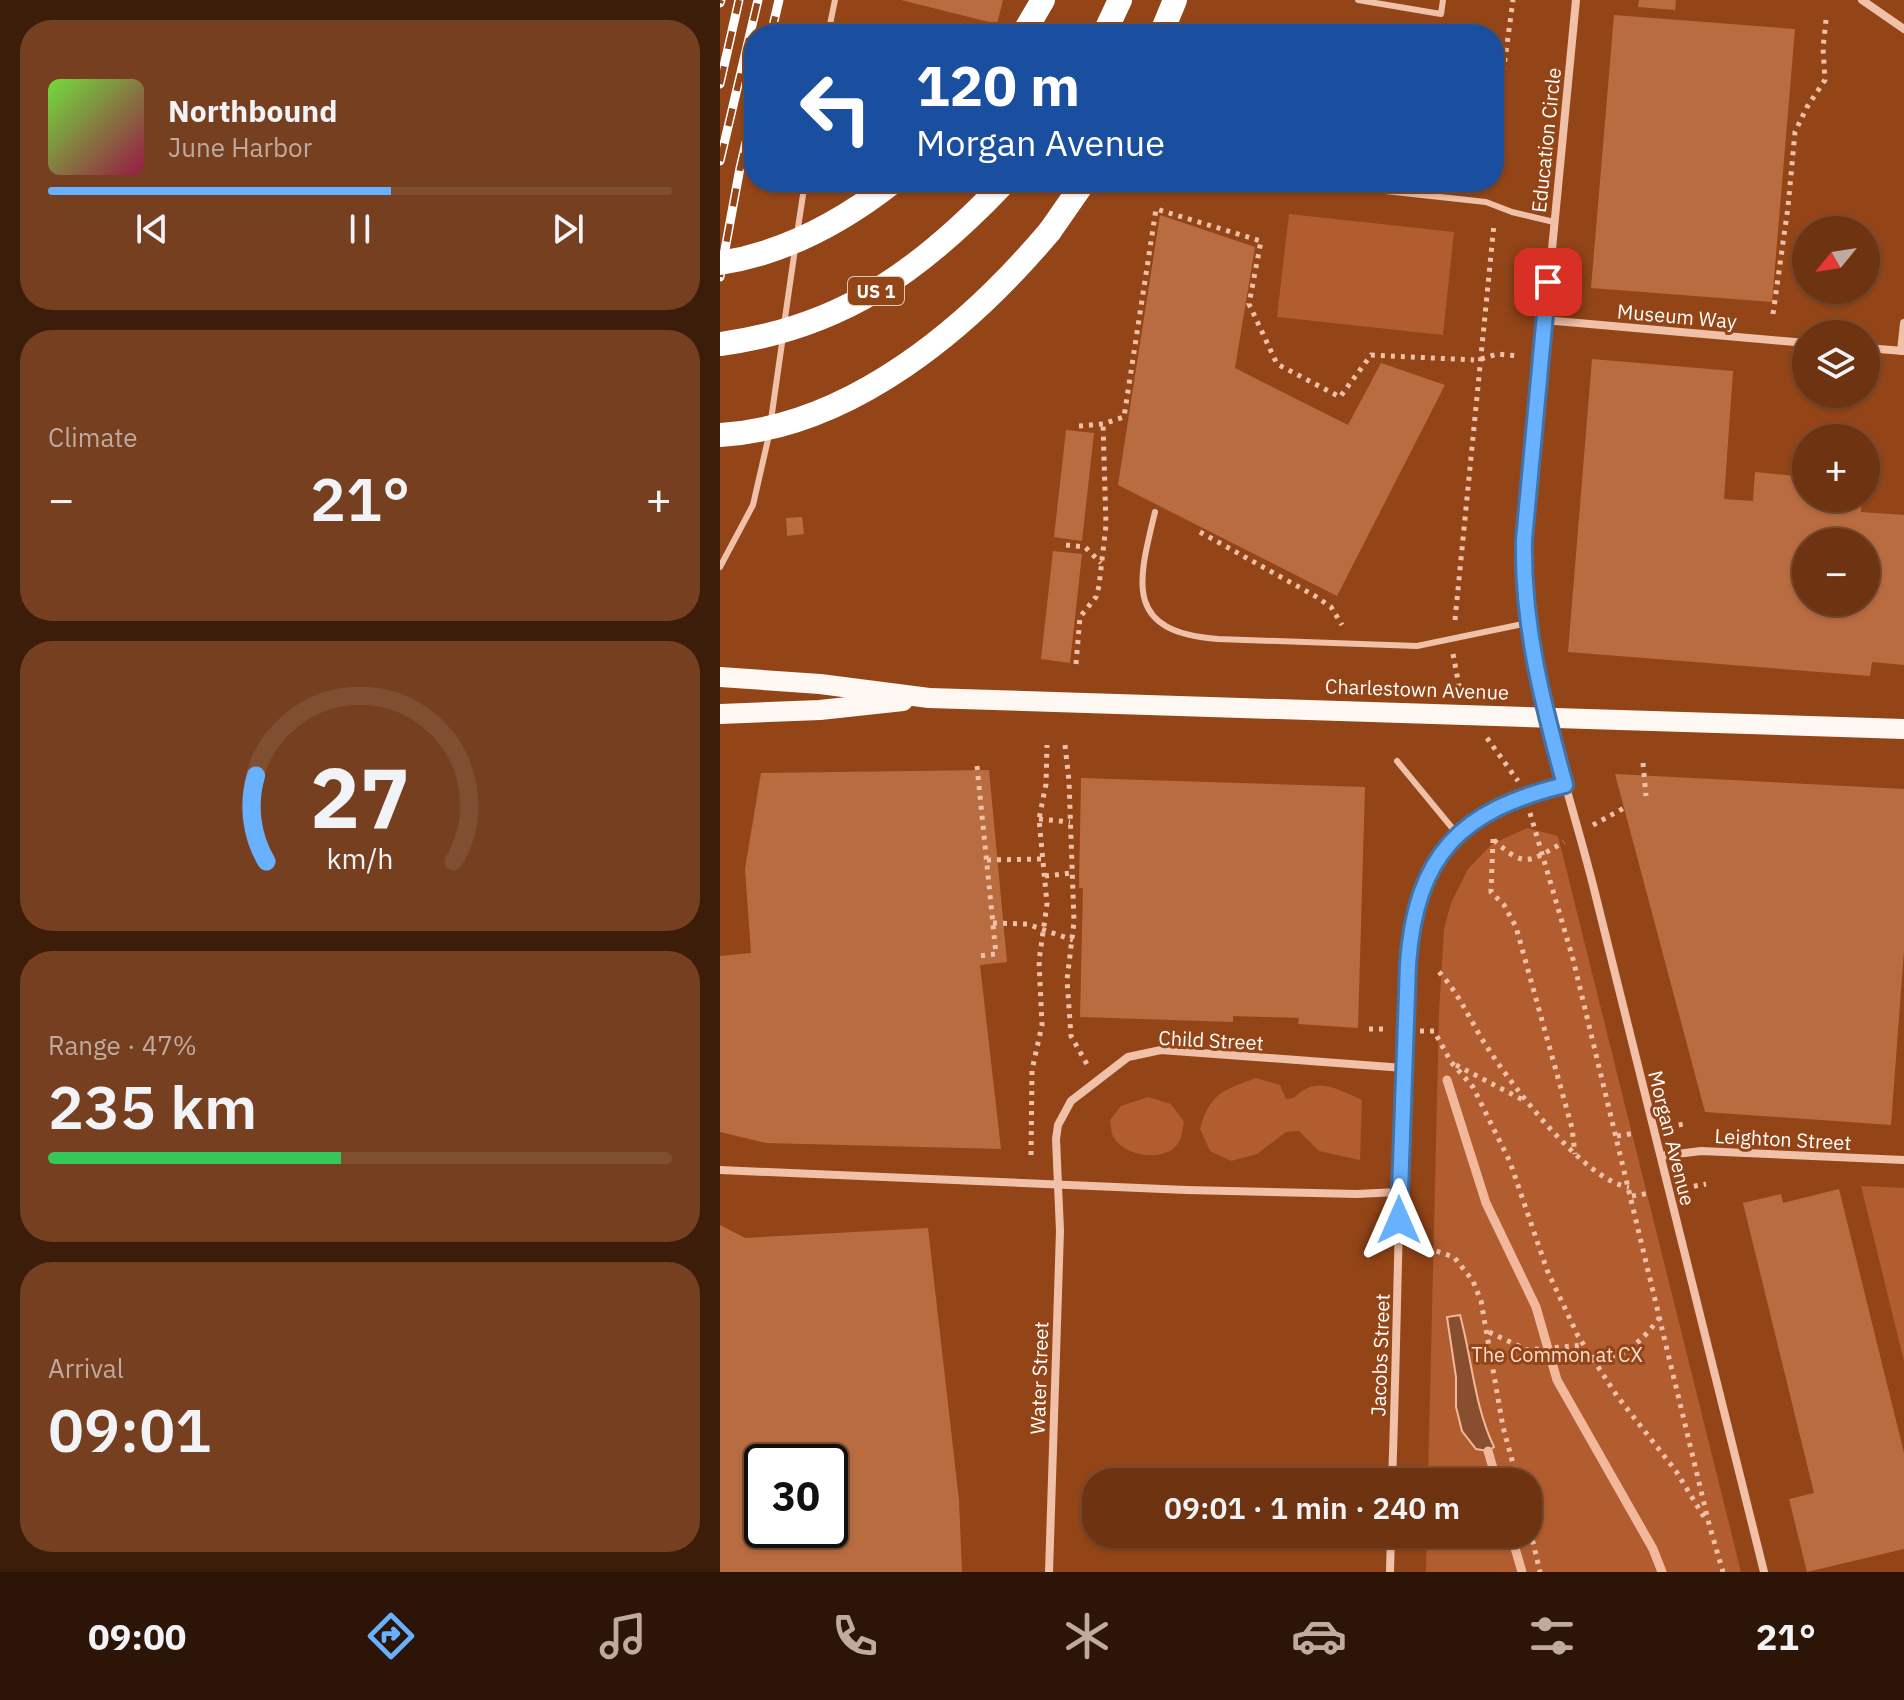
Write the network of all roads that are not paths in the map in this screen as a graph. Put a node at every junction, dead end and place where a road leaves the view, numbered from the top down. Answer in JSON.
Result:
{"nodes":[{"id":1,"x":835,"y":0,"type":"edge"},
{"id":2,"x":1043,"y":0,"type":"edge"},
{"id":3,"x":1120,"y":0,"type":"edge"},
{"id":4,"x":1175,"y":0,"type":"edge"},
{"id":5,"x":1358,"y":0,"type":"edge"},
{"id":6,"x":1443,"y":0,"type":"edge"},
{"id":7,"x":1576,"y":0,"type":"edge"},
{"id":8,"x":1862,"y":0,"type":"edge"},
{"id":9,"x":830,"y":24,"type":"edge"},
{"id":10,"x":1029,"y":24,"type":"edge"},
{"id":11,"x":1109,"y":24,"type":"edge"},
{"id":12,"x":1165,"y":24,"type":"edge"},
{"id":13,"x":1904,"y":29,"type":"edge"},
{"id":14,"x":803,"y":192,"type":"edge"},
{"id":15,"x":879,"y":192,"type":"edge"},
{"id":16,"x":994,"y":192,"type":"edge"},
{"id":17,"x":1077,"y":192,"type":"edge"},
{"id":18,"x":1394,"y":192,"type":"edge"},
{"id":19,"x":1554,"y":222,"type":"junction"},
{"id":20,"x":796,"y":241,"type":"junction"},
{"id":21,"x":720,"y":263,"type":"edge"},
{"id":22,"x":1544,"y":320,"type":"junction"},
{"id":23,"x":1904,"y":323,"type":"edge"},
{"id":24,"x":1792,"y":342,"type":"edge"},
{"id":25,"x":720,"y":344,"type":"edge"},
{"id":26,"x":1880,"y":349,"type":"edge"},
{"id":27,"x":1903,"y":351,"type":"edge"},
{"id":28,"x":720,"y":435,"type":"edge"},
{"id":29,"x":1155,"y":512,"type":"dead end"},
{"id":30,"x":720,"y":567,"type":"edge"},
{"id":31,"x":1528,"y":623,"type":"junction"},
{"id":32,"x":720,"y":677,"type":"edge"},
{"id":33,"x":929,"y":698,"type":"junction"},
{"id":34,"x":1545,"y":712,"type":"joint"},
{"id":35,"x":720,"y":714,"type":"edge"},
{"id":36,"x":1904,"y":729,"type":"edge"},
{"id":37,"x":1397,"y":761,"type":"dead end"},
{"id":38,"x":1565,"y":785,"type":"junction"},
{"id":39,"x":1458,"y":835,"type":"junction"},
{"id":40,"x":1404,"y":1068,"type":"junction"},
{"id":41,"x":1661,"y":1156,"type":"junction"},
{"id":42,"x":1904,"y":1160,"type":"edge"},
{"id":43,"x":720,"y":1170,"type":"edge"},
{"id":44,"x":1060,"y":1184,"type":"junction"},
{"id":45,"x":1398,"y":1192,"type":"junction"},
{"id":46,"x":1392,"y":1468,"type":"edge"},
{"id":47,"x":1391,"y":1548,"type":"edge"},
{"id":48,"x":1049,"y":1572,"type":"edge"},
{"id":49,"x":1390,"y":1572,"type":"edge"},
{"id":50,"x":1764,"y":1572,"type":"edge"}],
"edges":[{"from":1,"to":9,"type":"lane"},
{"from":2,"to":10,"type":"highway"},
{"from":3,"to":11,"type":"highway"},
{"from":4,"to":12,"type":"highway"},
{"from":5,"to":6,"type":"lane"},
{"from":7,"to":19,"type":"street","name":"Education Circle"},
{"from":8,"to":13,"type":"street"},
{"from":14,"to":20,"type":"lane"},
{"from":15,"to":20,"type":"highway","bridge":true},
{"from":16,"to":25,"type":"highway","number":"US 1","bridge":true},
{"from":17,"to":28,"type":"highway","bridge":true},
{"from":18,"to":19,"type":"lane"},
{"from":19,"to":22,"type":"street","name":"Education Circle"},
{"from":20,"to":21,"type":"highway","bridge":true},
{"from":20,"to":30,"type":"lane"},
{"from":22,"to":24,"type":"street","name":"Museum Way"},
{"from":22,"to":31,"type":"street","name":"Education Circle"},
{"from":23,"to":27,"type":"street"},
{"from":26,"to":27,"type":"street"},
{"from":29,"to":31,"type":"lane"},
{"from":31,"to":34,"type":"street","name":"Education Circle"},
{"from":32,"to":33,"type":"main road","name":"Charlestown Avenue"},
{"from":33,"to":35,"type":"main road","name":"Charlestown Avenue"},
{"from":33,"to":36,"type":"main road","name":"Charlestown Avenue","bridge":true},
{"from":34,"to":38,"type":"street","name":"Morgan Avenue"},
{"from":37,"to":39,"type":"lane"},
{"from":38,"to":39,"type":"street","name":"Jacobs Street"},
{"from":38,"to":41,"type":"street","name":"Morgan Avenue"},
{"from":39,"to":40,"type":"street","name":"Jacobs Street"},
{"from":40,"to":44,"type":"street","name":"Child Street"},
{"from":40,"to":45,"type":"street","name":"Jacobs Street"},
{"from":41,"to":42,"type":"street","name":"Leighton Street"},
{"from":41,"to":50,"type":"street","name":"Morgan Avenue"},
{"from":43,"to":44,"type":"street"},
{"from":44,"to":45,"type":"street"},
{"from":44,"to":48,"type":"street","name":"Water Street"},
{"from":45,"to":46,"type":"street","name":"Jacobs Street"},
{"from":47,"to":49,"type":"street"}]}
